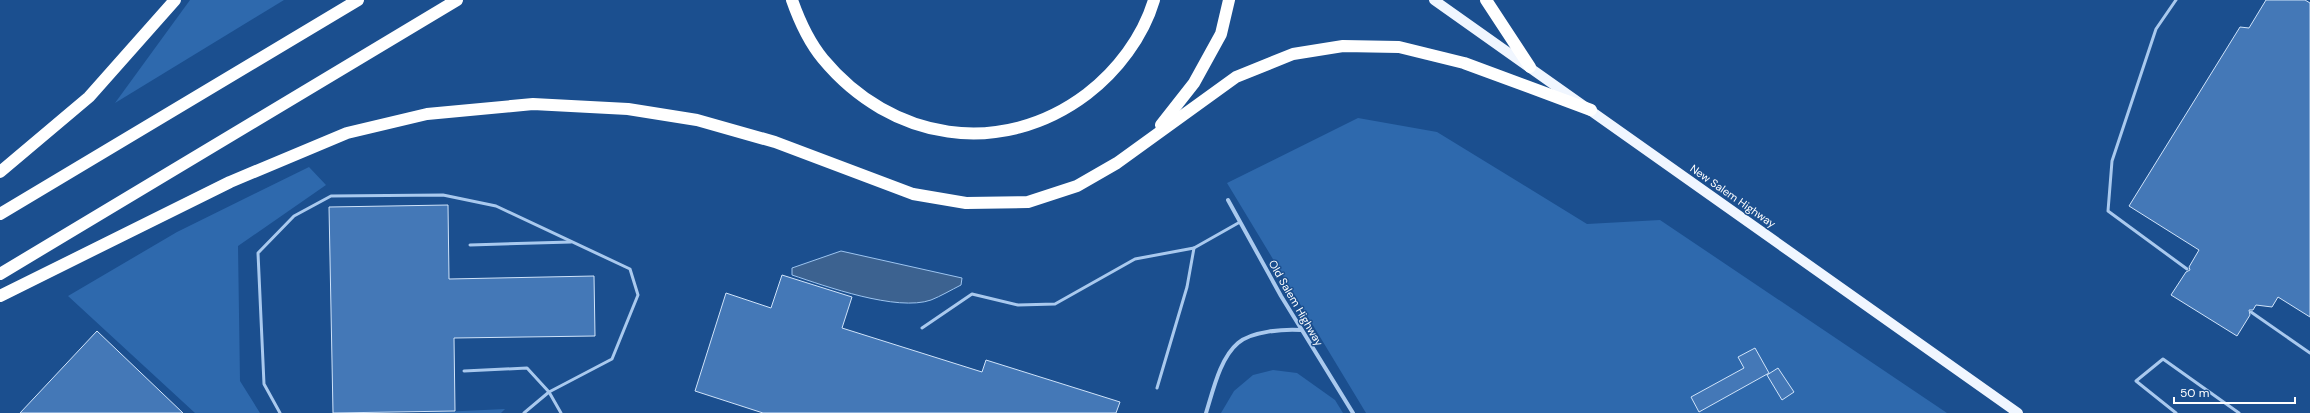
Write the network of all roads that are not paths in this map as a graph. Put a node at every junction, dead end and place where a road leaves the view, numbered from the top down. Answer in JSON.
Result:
{"nodes":[{"id":1,"x":175,"y":0,"type":"edge"},
{"id":2,"x":358,"y":0,"type":"edge"},
{"id":3,"x":457,"y":0,"type":"edge"},
{"id":4,"x":792,"y":0,"type":"edge"},
{"id":5,"x":1154,"y":0,"type":"edge"},
{"id":6,"x":1229,"y":0,"type":"edge"},
{"id":7,"x":1434,"y":0,"type":"edge"},
{"id":8,"x":1486,"y":0,"type":"edge"},
{"id":9,"x":2176,"y":0,"type":"edge"},
{"id":10,"x":1530,"y":67,"type":"junction"},
{"id":11,"x":1591,"y":110,"type":"junction"},
{"id":12,"x":1153,"y":135,"type":"junction"},
{"id":13,"x":0,"y":172,"type":"edge"},
{"id":14,"x":1228,"y":200,"type":"dead end"},
{"id":15,"x":0,"y":214,"type":"edge"},
{"id":16,"x":1240,"y":222,"type":"junction"},
{"id":17,"x":572,"y":242,"type":"junction"},
{"id":18,"x":470,"y":245,"type":"dead end"},
{"id":19,"x":1194,"y":248,"type":"junction"},
{"id":20,"x":2188,"y":269,"type":"dead end"},
{"id":21,"x":0,"y":274,"type":"edge"},
{"id":22,"x":0,"y":296,"type":"edge"},
{"id":23,"x":2251,"y":312,"type":"dead end"},
{"id":24,"x":922,"y":328,"type":"dead end"},
{"id":25,"x":1301,"y":330,"type":"junction"},
{"id":26,"x":2310,"y":353,"type":"edge"},
{"id":27,"x":464,"y":371,"type":"dead end"},
{"id":28,"x":1157,"y":388,"type":"dead end"},
{"id":29,"x":549,"y":392,"type":"junction"},
{"id":30,"x":280,"y":413,"type":"edge"},
{"id":31,"x":524,"y":413,"type":"edge"},
{"id":32,"x":561,"y":413,"type":"edge"},
{"id":33,"x":1206,"y":413,"type":"edge"},
{"id":34,"x":1353,"y":413,"type":"edge"},
{"id":35,"x":2018,"y":413,"type":"edge"},
{"id":36,"x":2176,"y":413,"type":"edge"},
{"id":37,"x":2239,"y":413,"type":"edge"}],
"edges":[{"from":1,"to":13,"type":"highway"},
{"from":2,"to":15,"type":"highway"},
{"from":3,"to":21,"type":"highway"},
{"from":4,"to":5,"type":"highway"},
{"from":6,"to":12,"type":"highway"},
{"from":7,"to":10,"type":"main road","name":"New Salem Highway"},
{"from":8,"to":10,"type":"highway"},
{"from":9,"to":20,"type":"lane"},
{"from":10,"to":11,"type":"main road","name":"New Salem Highway"},
{"from":11,"to":12,"type":"highway"},
{"from":11,"to":35,"type":"main road","name":"New Salem Highway"},
{"from":12,"to":22,"type":"highway"},
{"from":14,"to":16,"type":"street","name":"Old Salem Highway"},
{"from":16,"to":19,"type":"lane"},
{"from":16,"to":25,"type":"street","name":"Old Salem Highway"},
{"from":17,"to":18,"type":"lane"},
{"from":17,"to":29,"type":"lane"},
{"from":17,"to":30,"type":"lane"},
{"from":19,"to":24,"type":"lane"},
{"from":19,"to":28,"type":"lane"},
{"from":23,"to":26,"type":"lane"},
{"from":25,"to":33,"type":"street"},
{"from":25,"to":34,"type":"street","name":"Old Salem Highway"},
{"from":27,"to":29,"type":"lane"},
{"from":29,"to":31,"type":"lane"},
{"from":29,"to":32,"type":"lane"},
{"from":36,"to":37,"type":"lane"}]}
